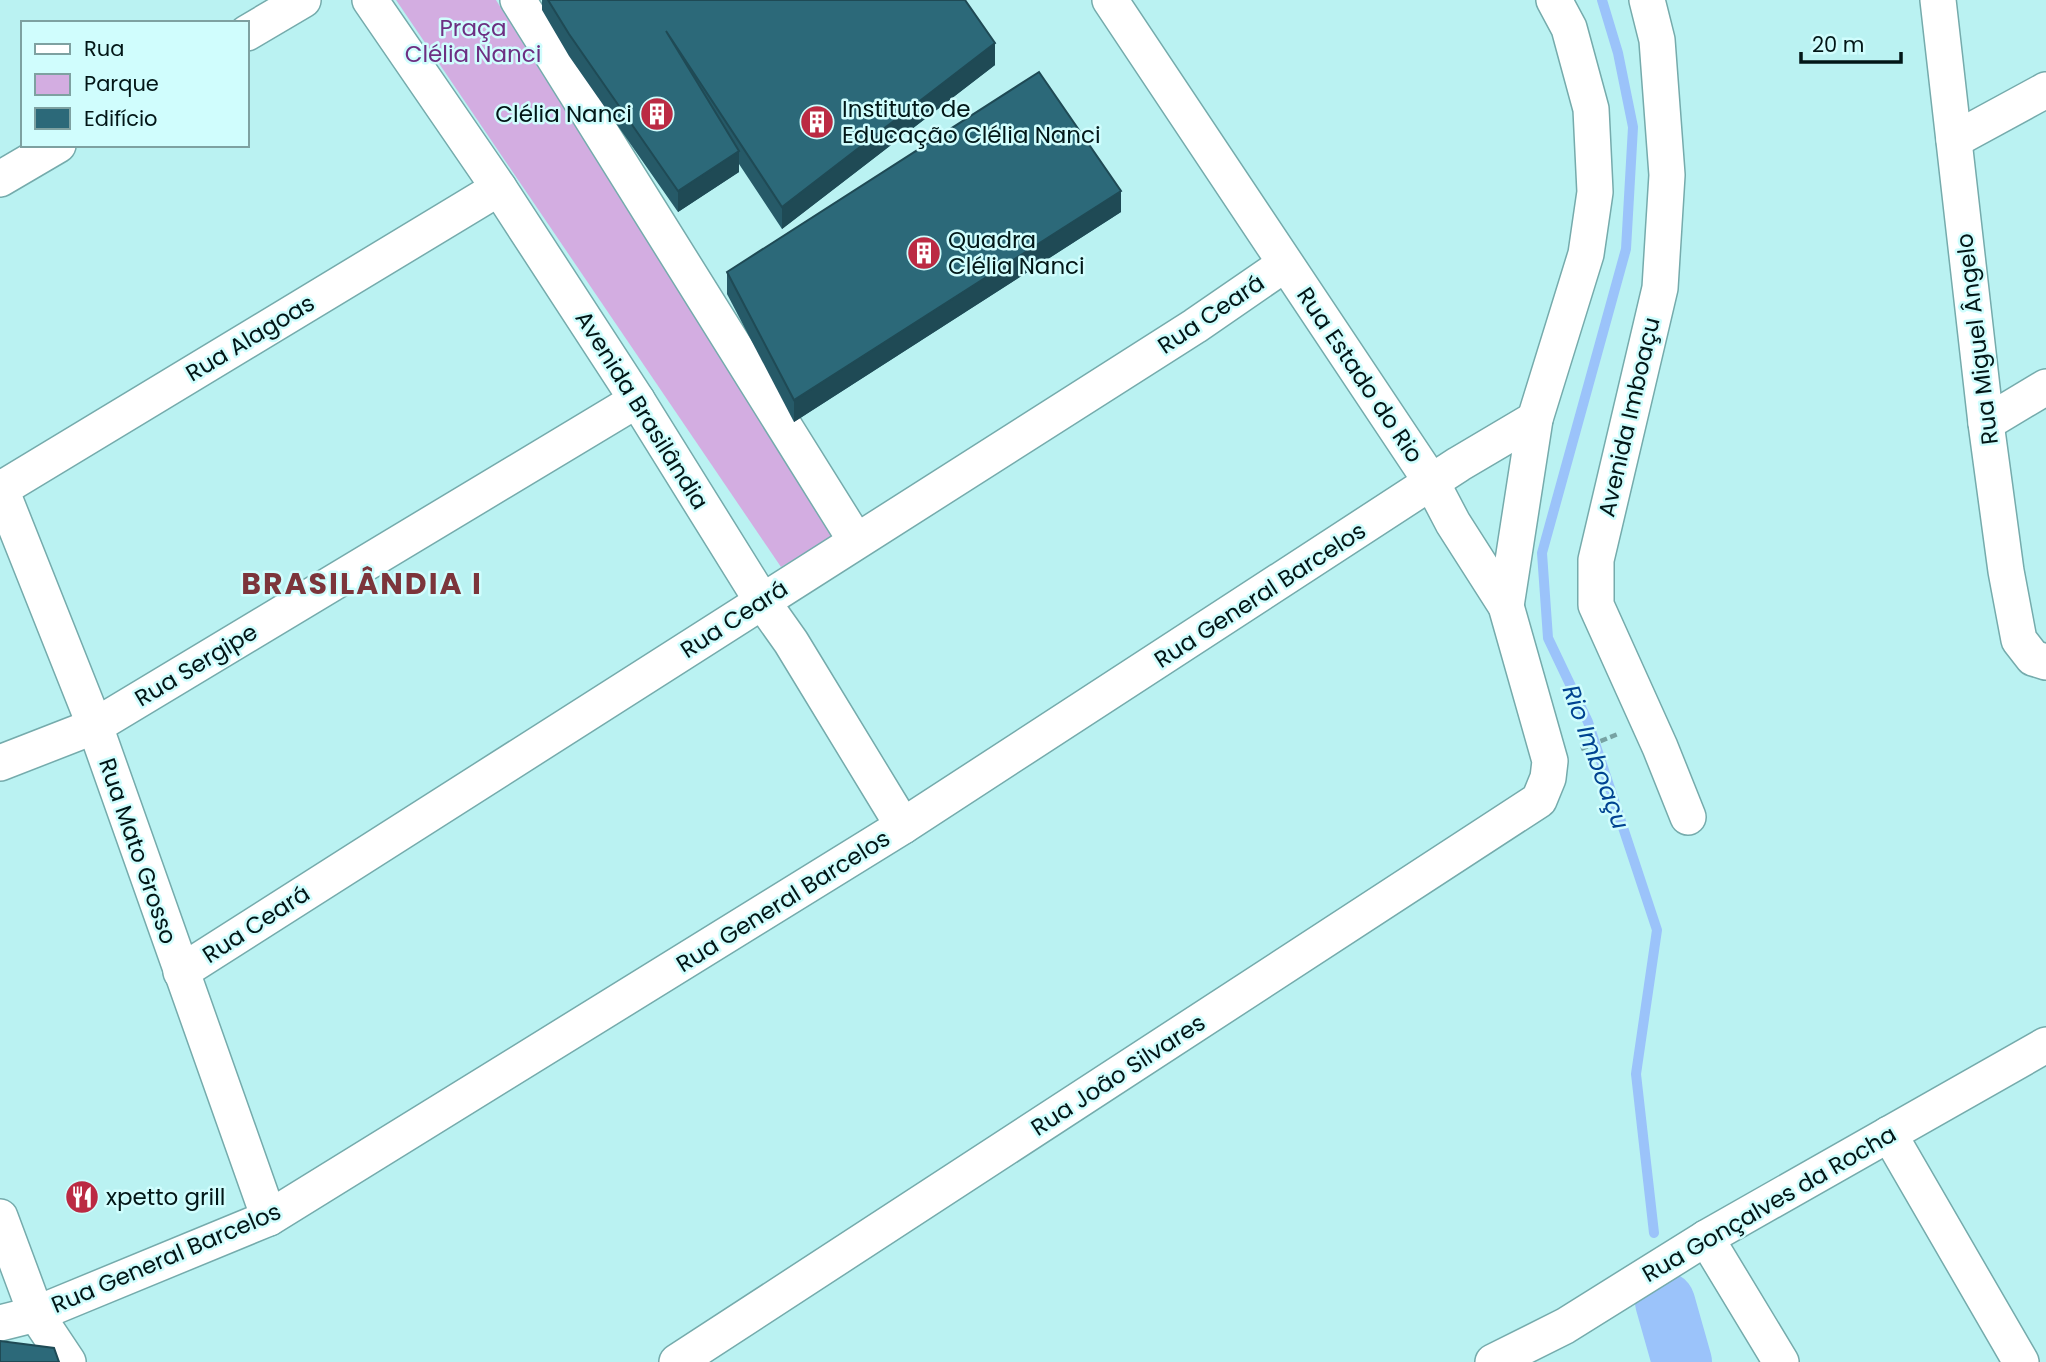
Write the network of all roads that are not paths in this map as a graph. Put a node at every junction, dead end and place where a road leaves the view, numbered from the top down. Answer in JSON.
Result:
{"nodes":[{"id":1,"x":303,"y":0,"type":"edge"},
{"id":2,"x":370,"y":0,"type":"edge"},
{"id":3,"x":518,"y":0,"type":"edge"},
{"id":4,"x":1110,"y":0,"type":"edge"},
{"id":5,"x":1554,"y":0,"type":"edge"},
{"id":6,"x":1647,"y":0,"type":"edge"},
{"id":7,"x":1938,"y":0,"type":"edge"},
{"id":8,"x":248,"y":32,"type":"edge"},
{"id":9,"x":2046,"y":90,"type":"edge"},
{"id":10,"x":1954,"y":140,"type":"junction"},
{"id":11,"x":55,"y":147,"type":"edge"},
{"id":12,"x":0,"y":179,"type":"edge"},
{"id":13,"x":499,"y":188,"type":"junction"},
{"id":14,"x":1286,"y":264,"type":"junction"},
{"id":15,"x":2046,"y":387,"type":"edge"},
{"id":16,"x":637,"y":400,"type":"junction"},
{"id":17,"x":1535,"y":419,"type":"junction"},
{"id":18,"x":1986,"y":423,"type":"junction"},
{"id":19,"x":1432,"y":483,"type":"junction"},
{"id":20,"x":0,"y":488,"type":"edge"},
{"id":21,"x":856,"y":541,"type":"junction"},
{"id":22,"x":762,"y":601,"type":"junction"},
{"id":23,"x":1506,"y":606,"type":"junction"},
{"id":24,"x":2046,"y":662,"type":"edge"},
{"id":25,"x":95,"y":726,"type":"junction"},
{"id":26,"x":0,"y":763,"type":"edge"},
{"id":27,"x":1549,"y":770,"type":"joint"},
{"id":28,"x":1688,"y":817,"type":"dead end"},
{"id":29,"x":903,"y":826,"type":"junction"},
{"id":30,"x":181,"y":972,"type":"junction"},
{"id":31,"x":2046,"y":1045,"type":"edge"},
{"id":32,"x":1889,"y":1133,"type":"junction"},
{"id":33,"x":0,"y":1216,"type":"edge"},
{"id":34,"x":269,"y":1218,"type":"junction"},
{"id":35,"x":1706,"y":1238,"type":"junction"},
{"id":36,"x":37,"y":1314,"type":"junction"},
{"id":37,"x":0,"y":1323,"type":"edge"},
{"id":38,"x":1565,"y":1326,"type":"junction"},
{"id":39,"x":68,"y":1362,"type":"edge"},
{"id":40,"x":677,"y":1362,"type":"edge"},
{"id":41,"x":1493,"y":1362,"type":"edge"},
{"id":42,"x":1552,"y":1362,"type":"edge"},
{"id":43,"x":1782,"y":1362,"type":"edge"},
{"id":44,"x":2021,"y":1362,"type":"edge"}],
"edges":[{"from":1,"to":8,"type":"street"},
{"from":2,"to":13,"type":"street","name":"Avenida Brasilândia"},
{"from":3,"to":21,"type":"street"},
{"from":4,"to":14,"type":"street","name":"Rua Estado do Rio"},
{"from":5,"to":17,"type":"street"},
{"from":6,"to":28,"type":"street","name":"Avenida Imboaçu"},
{"from":7,"to":10,"type":"street","name":"Rua Miguel Ângelo"},
{"from":9,"to":10,"type":"street"},
{"from":10,"to":18,"type":"street","name":"Rua Miguel Ângelo"},
{"from":11,"to":12,"type":"street"},
{"from":13,"to":16,"type":"street","name":"Avenida Brasilândia"},
{"from":13,"to":20,"type":"street","name":"Rua Alagoas"},
{"from":14,"to":19,"type":"street","name":"Rua Estado do Rio"},
{"from":14,"to":21,"type":"street","name":"Rua Ceará"},
{"from":15,"to":18,"type":"street"},
{"from":16,"to":22,"type":"street","name":"Avenida Brasilândia"},
{"from":16,"to":25,"type":"street","name":"Rua Sergipe"},
{"from":17,"to":19,"type":"street","name":"Rua General Barcelos"},
{"from":17,"to":23,"type":"street"},
{"from":18,"to":24,"type":"street","name":"Rua Miguel Ângelo"},
{"from":19,"to":23,"type":"street","name":"Rua Estado do Rio"},
{"from":19,"to":29,"type":"street","name":"Rua General Barcelos"},
{"from":20,"to":25,"type":"street","name":"Rua Mato Grosso"},
{"from":21,"to":22,"type":"street","name":"Rua Ceará"},
{"from":22,"to":29,"type":"street","name":"Avenida Brasilândia"},
{"from":22,"to":30,"type":"street","name":"Rua Ceará"},
{"from":23,"to":27,"type":"street","name":"Rua Estado do Rio"},
{"from":25,"to":26,"type":"street","name":"Rua Sergipe"},
{"from":25,"to":30,"type":"street","name":"Rua Mato Grosso"},
{"from":27,"to":40,"type":"street","name":"Rua João Silvares"},
{"from":29,"to":34,"type":"street","name":"Rua General Barcelos"},
{"from":30,"to":34,"type":"street","name":"Rua Mato Grosso"},
{"from":31,"to":32,"type":"street","name":"Rua Gonçalves da Rocha"},
{"from":32,"to":35,"type":"street","name":"Rua Gonçalves da Rocha"},
{"from":32,"to":44,"type":"street"},
{"from":33,"to":36,"type":"street"},
{"from":34,"to":36,"type":"street","name":"Rua General Barcelos"},
{"from":35,"to":38,"type":"street","name":"Rua Gonçalves da Rocha"},
{"from":35,"to":43,"type":"street"},
{"from":36,"to":37,"type":"street","name":"Rua General Barcelos"},
{"from":36,"to":39,"type":"street"},
{"from":38,"to":41,"type":"street","name":"Rua Gonçalves da Rocha"},
{"from":38,"to":42,"type":"street"}]}
